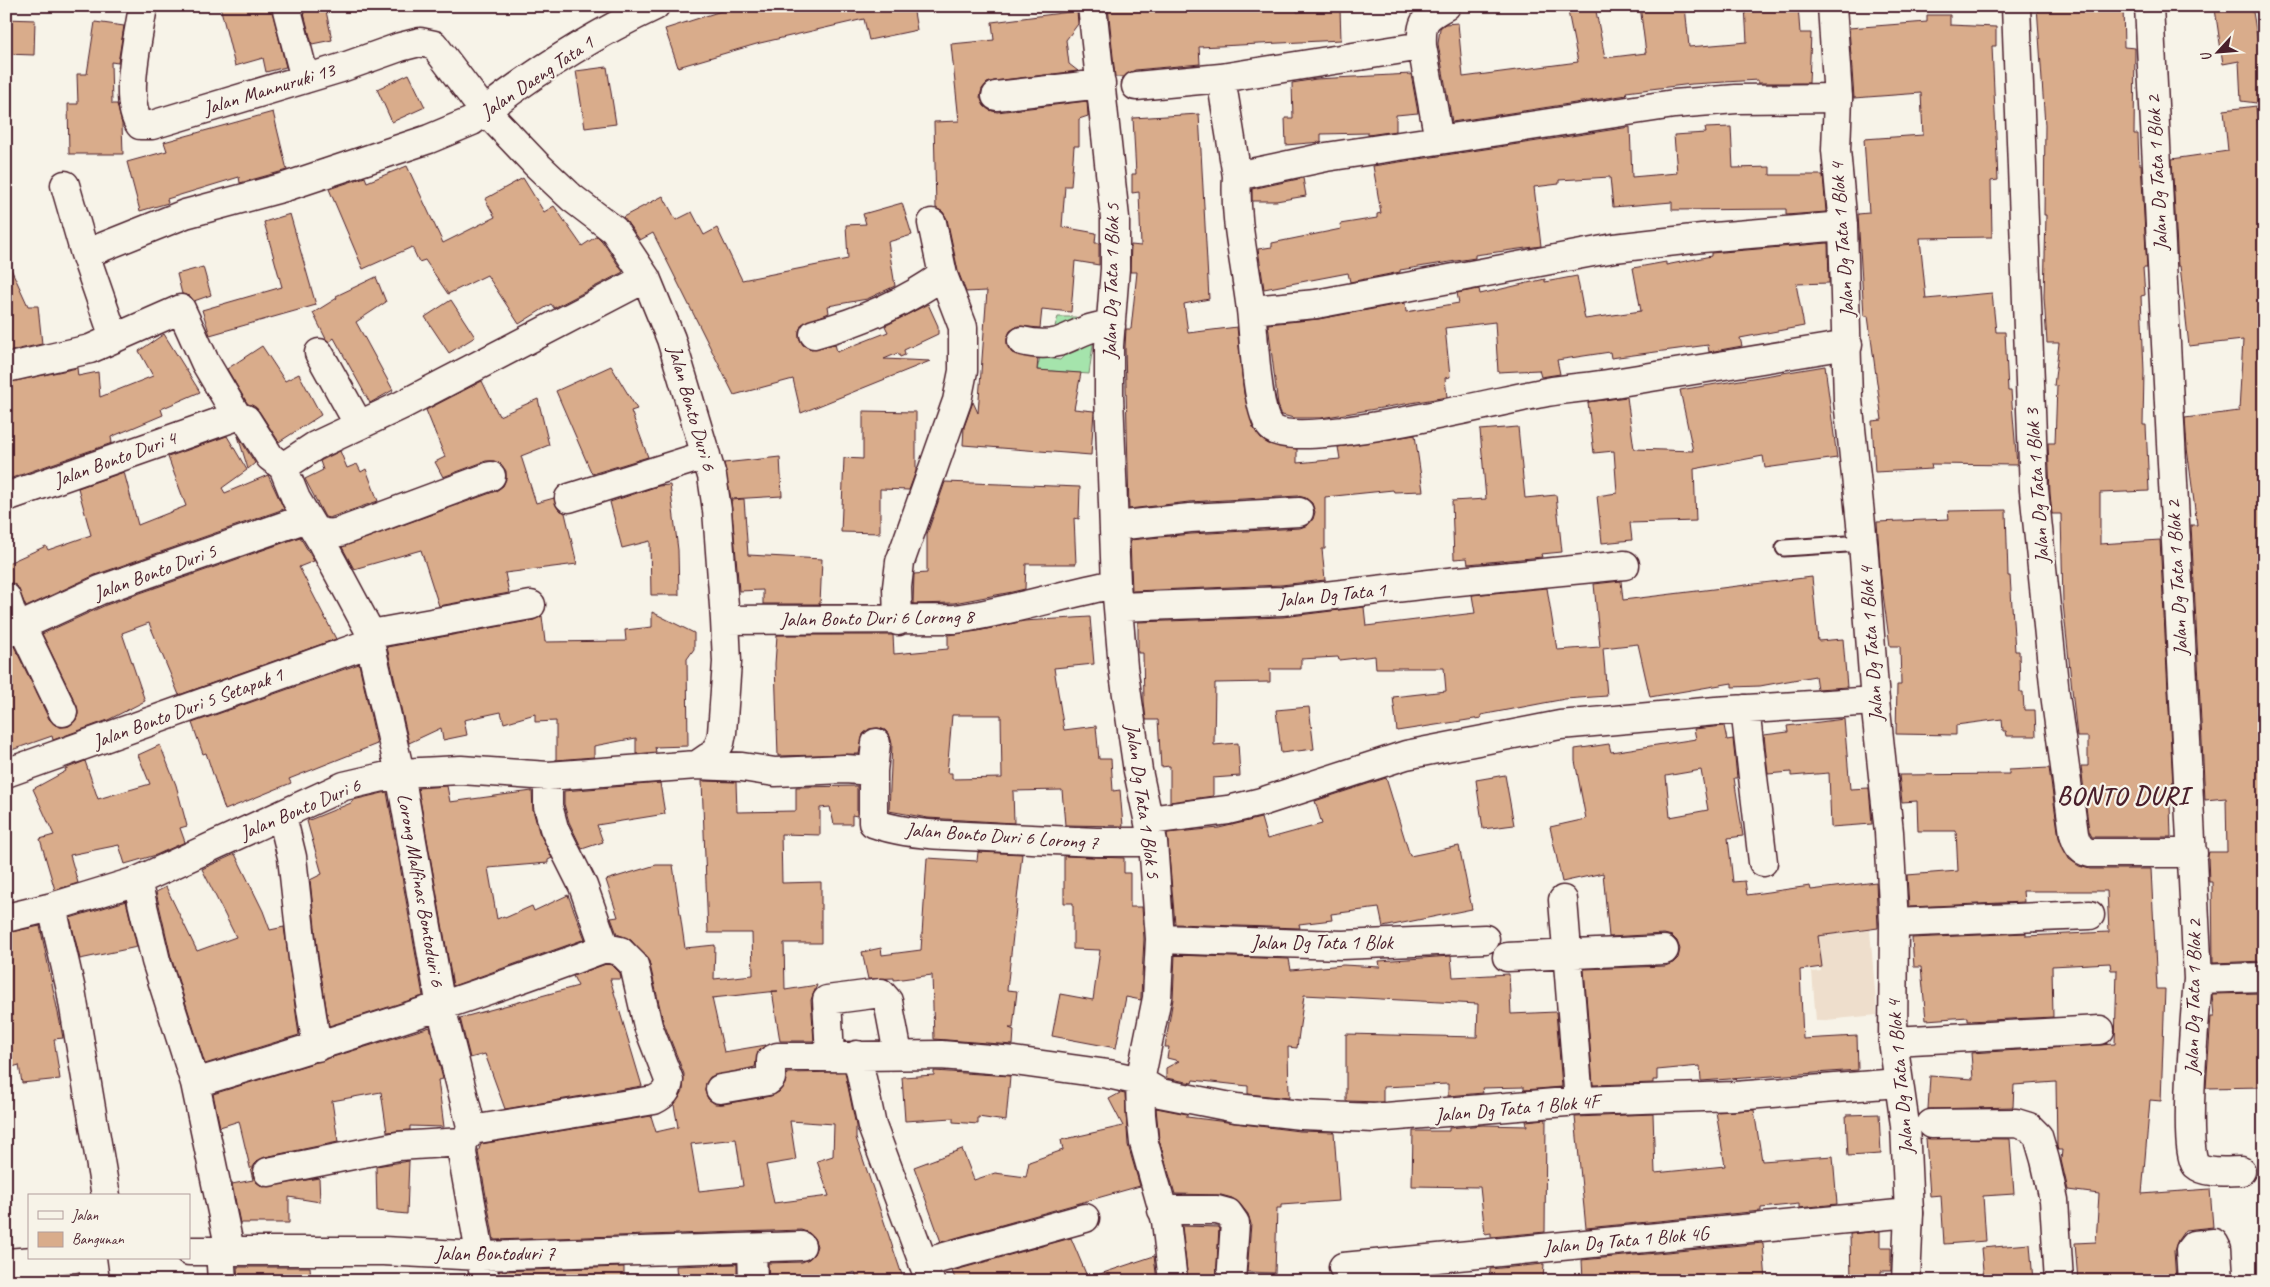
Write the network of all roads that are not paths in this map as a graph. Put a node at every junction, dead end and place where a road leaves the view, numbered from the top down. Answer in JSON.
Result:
{"nodes":[{"id":1,"x":143,"y":6,"type":"edge"},
{"id":2,"x":286,"y":6,"type":"edge"},
{"id":3,"x":655,"y":6,"type":"edge"},
{"id":4,"x":1092,"y":6,"type":"edge"},
{"id":5,"x":1446,"y":6,"type":"edge"},
{"id":6,"x":1832,"y":6,"type":"edge"},
{"id":7,"x":2016,"y":6,"type":"edge"},
{"id":8,"x":2149,"y":6,"type":"edge"},
{"id":9,"x":1422,"y":46,"type":"junction"},
{"id":10,"x":1221,"y":78,"type":"junction"},
{"id":11,"x":305,"y":79,"type":"junction"},
{"id":12,"x":1101,"y":84,"type":"junction"},
{"id":13,"x":1136,"y":86,"type":"dead end"},
{"id":14,"x":996,"y":96,"type":"dead end"},
{"id":15,"x":1838,"y":98,"type":"junction"},
{"id":16,"x":479,"y":116,"type":"junction"},
{"id":17,"x":1439,"y":140,"type":"junction"},
{"id":18,"x":1237,"y":176,"type":"junction"},
{"id":19,"x":65,"y":185,"type":"dead end"},
{"id":20,"x":932,"y":223,"type":"dead end"},
{"id":21,"x":1843,"y":226,"type":"junction"},
{"id":22,"x":85,"y":254,"type":"junction"},
{"id":23,"x":944,"y":275,"type":"junction"},
{"id":24,"x":646,"y":278,"type":"junction"},
{"id":25,"x":1251,"y":310,"type":"junction"},
{"id":26,"x":110,"y":326,"type":"dead end"},
{"id":27,"x":1111,"y":326,"type":"junction"},
{"id":28,"x":814,"y":334,"type":"dead end"},
{"id":29,"x":1022,"y":341,"type":"dead end"},
{"id":30,"x":1848,"y":345,"type":"junction"},
{"id":31,"x":319,"y":353,"type":"dead end"},
{"id":32,"x":6,"y":368,"type":"edge"},
{"id":33,"x":230,"y":418,"type":"junction"},
{"id":34,"x":359,"y":425,"type":"junction"},
{"id":35,"x":706,"y":455,"type":"junction"},
{"id":36,"x":283,"y":466,"type":"junction"},
{"id":37,"x":491,"y":476,"type":"dead end"},
{"id":38,"x":6,"y":497,"type":"edge"},
{"id":39,"x":569,"y":498,"type":"dead end"},
{"id":40,"x":1299,"y":512,"type":"dead end"},
{"id":41,"x":311,"y":525,"type":"junction"},
{"id":42,"x":1115,"y":526,"type":"junction"},
{"id":43,"x":1864,"y":543,"type":"junction"},
{"id":44,"x":1784,"y":548,"type":"dead end"},
{"id":45,"x":1625,"y":565,"type":"dead end"},
{"id":46,"x":6,"y":596,"type":"edge"},
{"id":47,"x":1117,"y":596,"type":"junction"},
{"id":48,"x":531,"y":605,"type":"dead end"},
{"id":49,"x":725,"y":620,"type":"junction"},
{"id":50,"x":898,"y":621,"type":"junction"},
{"id":51,"x":15,"y":629,"type":"edge"},
{"id":52,"x":370,"y":639,"type":"junction"},
{"id":53,"x":1875,"y":701,"type":"junction"},
{"id":54,"x":1745,"y":709,"type":"junction"},
{"id":55,"x":63,"y":712,"type":"dead end"},
{"id":56,"x":876,"y":743,"type":"dead end"},
{"id":57,"x":697,"y":765,"type":"junction"},
{"id":58,"x":873,"y":771,"type":"junction"},
{"id":59,"x":6,"y":773,"type":"edge"},
{"id":60,"x":400,"y":773,"type":"junction"},
{"id":61,"x":548,"y":776,"type":"junction"},
{"id":62,"x":282,"y":816,"type":"junction"},
{"id":63,"x":1151,"y":831,"type":"junction"},
{"id":64,"x":2193,"y":853,"type":"junction"},
{"id":65,"x":1763,"y":862,"type":"dead end"},
{"id":66,"x":137,"y":881,"type":"junction"},
{"id":67,"x":1563,"y":900,"type":"dead end"},
{"id":68,"x":52,"y":907,"type":"junction"},
{"id":69,"x":2090,"y":915,"type":"dead end"},
{"id":70,"x":6,"y":918,"type":"edge"},
{"id":71,"x":1894,"y":922,"type":"junction"},
{"id":72,"x":1160,"y":939,"type":"junction"},
{"id":73,"x":1485,"y":940,"type":"dead end"},
{"id":74,"x":605,"y":948,"type":"junction"},
{"id":75,"x":1664,"y":950,"type":"dead end"},
{"id":76,"x":1567,"y":954,"type":"junction"},
{"id":77,"x":1507,"y":957,"type":"dead end"},
{"id":78,"x":2264,"y":977,"type":"edge"},
{"id":79,"x":2198,"y":979,"type":"junction"},
{"id":80,"x":441,"y":1007,"type":"junction"},
{"id":81,"x":2100,"y":1030,"type":"dead end"},
{"id":82,"x":1893,"y":1041,"type":"junction"},
{"id":83,"x":316,"y":1047,"type":"junction"},
{"id":84,"x":898,"y":1054,"type":"junction"},
{"id":85,"x":844,"y":1055,"type":"junction"},
{"id":86,"x":1140,"y":1082,"type":"junction"},
{"id":87,"x":195,"y":1083,"type":"junction"},
{"id":88,"x":1898,"y":1083,"type":"junction"},
{"id":89,"x":720,"y":1089,"type":"dead end"},
{"id":90,"x":1579,"y":1101,"type":"junction"},
{"id":91,"x":1931,"y":1124,"type":"dead end"},
{"id":92,"x":468,"y":1136,"type":"junction"},
{"id":93,"x":268,"y":1172,"type":"dead end"},
{"id":94,"x":2241,"y":1172,"type":"dead end"},
{"id":95,"x":106,"y":1194,"type":"edge"},
{"id":96,"x":1162,"y":1210,"type":"junction"},
{"id":97,"x":1909,"y":1212,"type":"junction"},
{"id":98,"x":1085,"y":1218,"type":"dead end"},
{"id":99,"x":801,"y":1246,"type":"dead end"},
{"id":100,"x":752,"y":1249,"type":"junction"},
{"id":101,"x":225,"y":1250,"type":"junction"},
{"id":102,"x":190,"y":1251,"type":"edge"},
{"id":103,"x":40,"y":1260,"type":"edge"},
{"id":104,"x":92,"y":1260,"type":"edge"},
{"id":105,"x":6,"y":1262,"type":"edge"},
{"id":106,"x":1343,"y":1267,"type":"dead end"},
{"id":107,"x":483,"y":1268,"type":"edge"},
{"id":108,"x":927,"y":1272,"type":"edge"},
{"id":109,"x":94,"y":1281,"type":"edge"},
{"id":110,"x":222,"y":1281,"type":"edge"},
{"id":111,"x":753,"y":1281,"type":"edge"},
{"id":112,"x":1173,"y":1281,"type":"edge"},
{"id":113,"x":1231,"y":1281,"type":"edge"},
{"id":114,"x":1906,"y":1281,"type":"edge"},
{"id":115,"x":2059,"y":1281,"type":"edge"},
{"id":116,"x":2192,"y":1281,"type":"edge"},
{"id":117,"x":2220,"y":1281,"type":"edge"}],
"edges":[{"from":1,"to":11,"type":"street","name":"Jalan Mannuruki 13"},
{"from":2,"to":11,"type":"street"},
{"from":3,"to":16,"type":"street","name":"Jalan Daeng Tata 1"},
{"from":4,"to":12,"type":"street","name":"Jalan Dg Tata 1 Blok 5"},
{"from":5,"to":9,"type":"street"},
{"from":6,"to":15,"type":"street","name":"Jalan Dg Tata 1 Blok 4"},
{"from":7,"to":64,"type":"street","name":"Jalan Dg Tata 1 Blok 3"},
{"from":8,"to":64,"type":"street","name":"Jalan Dg Tata 1 Blok 2"},
{"from":9,"to":10,"type":"street"},
{"from":9,"to":17,"type":"street"},
{"from":10,"to":13,"type":"street"},
{"from":10,"to":18,"type":"street"},
{"from":11,"to":16,"type":"street","name":"Jalan Mannuruki 13"},
{"from":12,"to":14,"type":"street"},
{"from":12,"to":27,"type":"street","name":"Jalan Dg Tata 1 Blok 5"},
{"from":15,"to":17,"type":"street"},
{"from":15,"to":21,"type":"street","name":"Jalan Dg Tata 1 Blok 4"},
{"from":16,"to":22,"type":"street","name":"Jalan Daeng Tata 1"},
{"from":16,"to":24,"type":"street","name":"Jalan Bonto Duri 6"},
{"from":17,"to":18,"type":"street"},
{"from":18,"to":25,"type":"street"},
{"from":19,"to":22,"type":"street"},
{"from":20,"to":23,"type":"street"},
{"from":21,"to":25,"type":"street"},
{"from":21,"to":30,"type":"street","name":"Jalan Dg Tata 1 Blok 4"},
{"from":22,"to":26,"type":"street"},
{"from":23,"to":28,"type":"street"},
{"from":23,"to":50,"type":"street"},
{"from":24,"to":34,"type":"street"},
{"from":24,"to":35,"type":"street","name":"Jalan Bonto Duri 6"},
{"from":25,"to":30,"type":"street"},
{"from":27,"to":29,"type":"street"},
{"from":27,"to":42,"type":"street","name":"Jalan Dg Tata 1 Blok 5"},
{"from":30,"to":43,"type":"street","name":"Jalan Dg Tata 1 Blok 4"},
{"from":31,"to":34,"type":"street"},
{"from":32,"to":33,"type":"street"},
{"from":33,"to":36,"type":"street"},
{"from":33,"to":38,"type":"street","name":"Jalan Bonto Duri 4"},
{"from":34,"to":36,"type":"street"},
{"from":35,"to":39,"type":"street"},
{"from":35,"to":49,"type":"street","name":"Jalan Bonto Duri 6"},
{"from":36,"to":41,"type":"street","name":"Lorong Malfinas Bontoduri 6"},
{"from":37,"to":41,"type":"street","name":"Jalan Bonto Duri 5"},
{"from":40,"to":42,"type":"street"},
{"from":41,"to":51,"type":"street","name":"Jalan Bonto Duri 5"},
{"from":41,"to":52,"type":"street","name":"Lorong Malfinas Bontoduri 6"},
{"from":42,"to":47,"type":"street","name":"Jalan Dg Tata 1 Blok 5"},
{"from":43,"to":44,"type":"lane"},
{"from":43,"to":53,"type":"street","name":"Jalan Dg Tata 1 Blok 4"},
{"from":45,"to":47,"type":"street","name":"Jalan Dg Tata 1"},
{"from":46,"to":51,"type":"street"},
{"from":47,"to":50,"type":"street","name":"Jalan Bonto Duri 6 Lorong 8"},
{"from":47,"to":63,"type":"street","name":"Jalan Dg Tata 1 Blok 5"},
{"from":48,"to":52,"type":"street","name":"Jalan Bonto Duri 5 Setapak 1"},
{"from":49,"to":50,"type":"street","name":"Jalan Bonto Duri 6 Lorong 8"},
{"from":49,"to":57,"type":"street","name":"Jalan Bonto Duri 6"},
{"from":51,"to":55,"type":"street"},
{"from":52,"to":59,"type":"street","name":"Jalan Bonto Duri 5 Setapak 1"},
{"from":52,"to":60,"type":"street","name":"Lorong Malfinas Bontoduri 6"},
{"from":53,"to":54,"type":"street"},
{"from":53,"to":71,"type":"street","name":"Jalan Dg Tata 1 Blok 4"},
{"from":54,"to":63,"type":"street"},
{"from":54,"to":65,"type":"street"},
{"from":56,"to":58,"type":"street"},
{"from":57,"to":58,"type":"street","name":"Jalan Bonto Duri 6"},
{"from":57,"to":61,"type":"street","name":"Jalan Bonto Duri 6"},
{"from":58,"to":63,"type":"street","name":"Jalan Bonto Duri 6 Lorong 7"},
{"from":60,"to":61,"type":"street","name":"Jalan Bonto Duri 6"},
{"from":60,"to":62,"type":"street","name":"Jalan Bonto Duri 6"},
{"from":60,"to":80,"type":"street","name":"Lorong Malfinas Bontoduri 6"},
{"from":61,"to":74,"type":"street"},
{"from":62,"to":66,"type":"street","name":"Jalan Bonto Duri 6"},
{"from":62,"to":83,"type":"street"},
{"from":63,"to":72,"type":"street","name":"Jalan Dg Tata 1 Blok 5"},
{"from":64,"to":79,"type":"street","name":"Jalan Dg Tata 1 Blok 2"},
{"from":66,"to":68,"type":"street","name":"Jalan Bonto Duri 6"},
{"from":66,"to":87,"type":"street"},
{"from":67,"to":76,"type":"street"},
{"from":68,"to":70,"type":"street","name":"Jalan Bonto Duri 6"},
{"from":68,"to":95,"type":"street"},
{"from":69,"to":71,"type":"street"},
{"from":71,"to":82,"type":"street","name":"Jalan Dg Tata 1 Blok 4"},
{"from":72,"to":73,"type":"street","name":"Jalan Dg Tata 1 Blok"},
{"from":72,"to":86,"type":"street","name":"Jalan Dg Tata 1 Blok 5"},
{"from":74,"to":80,"type":"street"},
{"from":74,"to":92,"type":"street"},
{"from":75,"to":76,"type":"street"},
{"from":76,"to":77,"type":"street"},
{"from":76,"to":90,"type":"street"},
{"from":78,"to":79,"type":"street"},
{"from":79,"to":94,"type":"street","name":"Jalan Dg Tata 1 Blok 2"},
{"from":80,"to":83,"type":"street"},
{"from":80,"to":92,"type":"street","name":"Lorong Malfinas Bontoduri 6"},
{"from":81,"to":82,"type":"street"},
{"from":82,"to":88,"type":"street","name":"Jalan Dg Tata 1 Blok 4"},
{"from":83,"to":87,"type":"street"},
{"from":84,"to":85,"type":"street","name":"Jalan Dg Tata 1 Blok 4F"},
{"from":84,"to":85,"type":"street"},
{"from":84,"to":86,"type":"street","name":"Jalan Dg Tata 1 Blok 4F"},
{"from":85,"to":89,"type":"street","name":"Jalan Dg Tata 1 Blok 4F"},
{"from":85,"to":108,"type":"street"},
{"from":86,"to":90,"type":"street","name":"Jalan Dg Tata 1 Blok 4F"},
{"from":86,"to":96,"type":"street","name":"Jalan Dg Tata 1 Blok 5"},
{"from":87,"to":101,"type":"street"},
{"from":88,"to":90,"type":"street","name":"Jalan Dg Tata 1 Blok 4F"},
{"from":88,"to":97,"type":"street","name":"Jalan Dg Tata 1 Blok 4"},
{"from":91,"to":115,"type":"street"},
{"from":92,"to":93,"type":"street"},
{"from":92,"to":107,"type":"street","name":"Lorong Malfinas Bontoduri 6"},
{"from":96,"to":112,"type":"street","name":"Jalan Dg Tata 1 Blok 5"},
{"from":96,"to":113,"type":"street"},
{"from":97,"to":106,"type":"street","name":"Jalan Dg Tata 1 Blok 4G"},
{"from":97,"to":114,"type":"street","name":"Jalan Dg Tata 1 Blok 4"},
{"from":98,"to":108,"type":"street"},
{"from":99,"to":100,"type":"street","name":"Jalan Bontoduri 7"},
{"from":100,"to":107,"type":"street","name":"Jalan Bontoduri 7"},
{"from":100,"to":111,"type":"street"},
{"from":101,"to":102,"type":"street","name":"Jalan Bontoduri 7"},
{"from":101,"to":107,"type":"street","name":"Jalan Bontoduri 7"},
{"from":101,"to":110,"type":"street"},
{"from":103,"to":105,"type":"street"},
{"from":104,"to":109,"type":"street"},
{"from":116,"to":117,"type":"street"}]}
